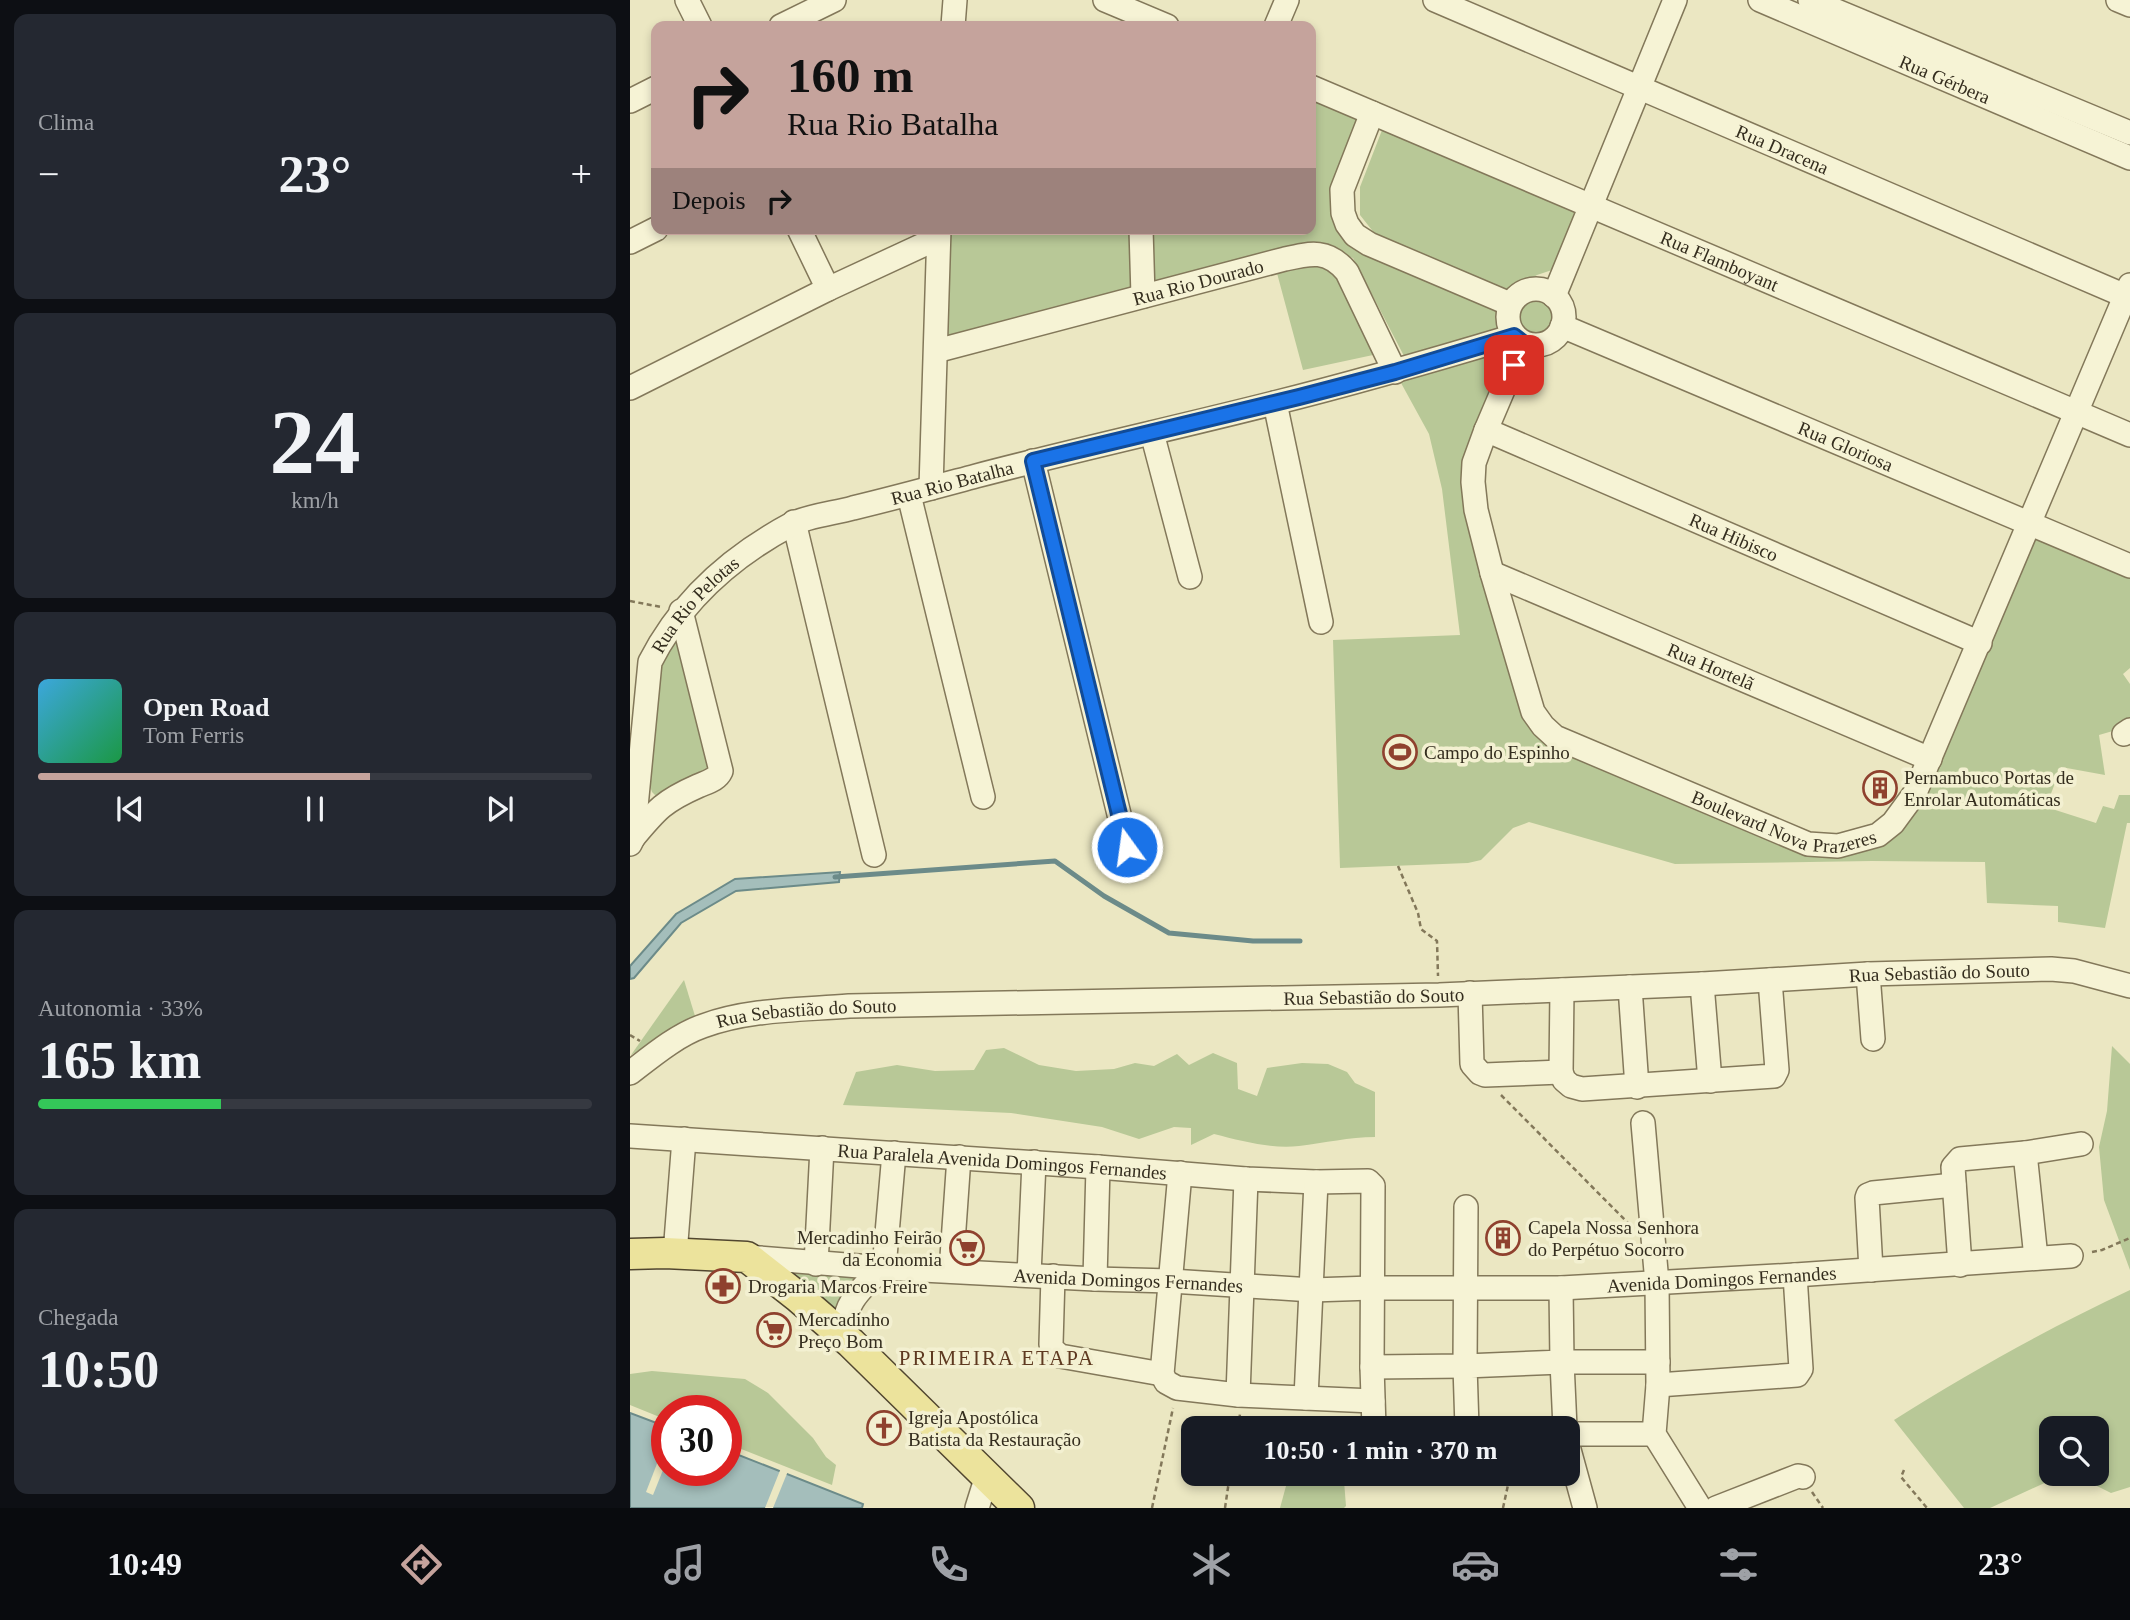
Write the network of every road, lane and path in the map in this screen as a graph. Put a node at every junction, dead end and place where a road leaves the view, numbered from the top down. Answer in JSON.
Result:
{"nodes":[{"id":1,"x":687,"y":0,"type":"edge"},
{"id":2,"x":834,"y":0,"type":"edge"},
{"id":3,"x":955,"y":0,"type":"edge"},
{"id":4,"x":1105,"y":0,"type":"edge"},
{"id":5,"x":1287,"y":0,"type":"edge"},
{"id":6,"x":1435,"y":0,"type":"edge"},
{"id":7,"x":1675,"y":0,"type":"edge"},
{"id":8,"x":1760,"y":0,"type":"edge"},
{"id":9,"x":1810,"y":0,"type":"edge"},
{"id":10,"x":2118,"y":0,"type":"edge"},
{"id":11,"x":2130,"y":5,"type":"edge"},
{"id":12,"x":698,"y":21,"type":"edge"},
{"id":13,"x":790,"y":21,"type":"edge"},
{"id":14,"x":953,"y":21,"type":"edge"},
{"id":15,"x":1155,"y":21,"type":"edge"},
{"id":16,"x":1278,"y":21,"type":"edge"},
{"id":17,"x":1639,"y":88,"type":"junction"},
{"id":18,"x":1316,"y":89,"type":"edge"},
{"id":19,"x":651,"y":90,"type":"edge"},
{"id":20,"x":630,"y":101,"type":"edge"},
{"id":21,"x":1372,"y":113,"type":"junction"},
{"id":22,"x":2130,"y":133,"type":"edge"},
{"id":23,"x":2130,"y":158,"type":"edge"},
{"id":24,"x":1591,"y":206,"type":"junction"},
{"id":25,"x":651,"y":232,"type":"edge"},
{"id":26,"x":802,"y":235,"type":"edge"},
{"id":27,"x":937,"y":235,"type":"edge"},
{"id":28,"x":939,"y":235,"type":"edge"},
{"id":29,"x":1141,"y":235,"type":"edge"},
{"id":30,"x":630,"y":242,"type":"edge"},
{"id":31,"x":828,"y":289,"type":"junction"},
{"id":32,"x":2128,"y":293,"type":"edge"},
{"id":33,"x":1143,"y":296,"type":"junction"},
{"id":34,"x":1554,"y":296,"type":"junction"},
{"id":35,"x":1510,"y":304,"type":"junction"},
{"id":36,"x":1562,"y":326,"type":"junction"},
{"id":37,"x":1519,"y":339,"type":"junction"},
{"id":38,"x":936,"y":351,"type":"junction"},
{"id":39,"x":1395,"y":372,"type":"junction"},
{"id":40,"x":630,"y":388,"type":"edge"},
{"id":41,"x":1275,"y":403,"type":"junction"},
{"id":42,"x":2077,"y":411,"type":"junction"},
{"id":43,"x":1486,"y":430,"type":"junction"},
{"id":44,"x":1152,"y":433,"type":"junction"},
{"id":45,"x":2130,"y":435,"type":"edge"},
{"id":46,"x":1033,"y":461,"type":"junction"},
{"id":47,"x":931,"y":488,"type":"junction"},
{"id":48,"x":909,"y":495,"type":"junction"},
{"id":49,"x":794,"y":522,"type":"junction"},
{"id":50,"x":2029,"y":523,"type":"junction"},
{"id":51,"x":2130,"y":566,"type":"edge"},
{"id":52,"x":1492,"y":573,"type":"junction"},
{"id":53,"x":1190,"y":577,"type":"dead end"},
{"id":54,"x":630,"y":601,"type":"edge"},
{"id":55,"x":681,"y":611,"type":"junction"},
{"id":56,"x":1321,"y":622,"type":"dead end"},
{"id":57,"x":1980,"y":643,"type":"junction"},
{"id":58,"x":1930,"y":759,"type":"junction"},
{"id":59,"x":983,"y":797,"type":"dead end"},
{"id":60,"x":632,"y":841,"type":"edge"},
{"id":61,"x":1127,"y":847,"type":"dead end"},
{"id":62,"x":874,"y":855,"type":"dead end"},
{"id":63,"x":1398,"y":866,"type":"dead end"},
{"id":64,"x":1868,"y":974,"type":"junction"},
{"id":65,"x":1770,"y":980,"type":"junction"},
{"id":66,"x":1702,"y":984,"type":"junction"},
{"id":67,"x":1630,"y":986,"type":"junction"},
{"id":68,"x":2130,"y":986,"type":"edge"},
{"id":69,"x":1562,"y":990,"type":"junction"},
{"id":70,"x":1470,"y":993,"type":"junction"},
{"id":71,"x":1439,"y":995,"type":"junction"},
{"id":72,"x":1873,"y":1040,"type":"dead end"},
{"id":73,"x":1561,"y":1072,"type":"junction"},
{"id":74,"x":630,"y":1073,"type":"edge"},
{"id":75,"x":1710,"y":1081,"type":"junction"},
{"id":76,"x":1637,"y":1087,"type":"junction"},
{"id":77,"x":1497,"y":1091,"type":"dead end"},
{"id":78,"x":1643,"y":1123,"type":"dead end"},
{"id":79,"x":630,"y":1136,"type":"edge"},
{"id":80,"x":684,"y":1139,"type":"junction"},
{"id":81,"x":2081,"y":1144,"type":"dead end"},
{"id":82,"x":822,"y":1148,"type":"junction"},
{"id":83,"x":894,"y":1153,"type":"junction"},
{"id":84,"x":2025,"y":1153,"type":"junction"},
{"id":85,"x":959,"y":1157,"type":"junction"},
{"id":86,"x":1034,"y":1162,"type":"junction"},
{"id":87,"x":1098,"y":1167,"type":"junction"},
{"id":88,"x":1180,"y":1173,"type":"junction"},
{"id":89,"x":1246,"y":1179,"type":"junction"},
{"id":90,"x":1316,"y":1182,"type":"junction"},
{"id":91,"x":1954,"y":1185,"type":"junction"},
{"id":92,"x":1466,"y":1208,"type":"dead end"},
{"id":93,"x":2130,"y":1238,"type":"edge"},
{"id":94,"x":1654,"y":1249,"type":"junction"},
{"id":95,"x":630,"y":1254,"type":"edge"},
{"id":96,"x":675,"y":1254,"type":"junction"},
{"id":97,"x":2071,"y":1256,"type":"joint"},
{"id":98,"x":747,"y":1257,"type":"junction"},
{"id":99,"x":2036,"y":1258,"type":"junction"},
{"id":100,"x":817,"y":1264,"type":"junction"},
{"id":101,"x":1960,"y":1265,"type":"junction"},
{"id":102,"x":884,"y":1268,"type":"junction"},
{"id":103,"x":1871,"y":1270,"type":"junction"},
{"id":104,"x":951,"y":1271,"type":"junction"},
{"id":105,"x":1029,"y":1275,"type":"junction"},
{"id":106,"x":1795,"y":1275,"type":"junction"},
{"id":107,"x":1053,"y":1276,"type":"junction"},
{"id":108,"x":1095,"y":1279,"type":"junction"},
{"id":109,"x":1171,"y":1281,"type":"junction"},
{"id":110,"x":1657,"y":1283,"type":"junction"},
{"id":111,"x":1242,"y":1286,"type":"junction"},
{"id":112,"x":1372,"y":1288,"type":"junction"},
{"id":113,"x":1561,"y":1288,"type":"junction"},
{"id":114,"x":1465,"y":1289,"type":"junction"},
{"id":115,"x":1312,"y":1290,"type":"junction"},
{"id":116,"x":851,"y":1343,"type":"junction"},
{"id":117,"x":1562,"y":1363,"type":"junction"},
{"id":118,"x":1465,"y":1366,"type":"junction"},
{"id":119,"x":1372,"y":1367,"type":"junction"},
{"id":120,"x":1658,"y":1373,"type":"junction"},
{"id":121,"x":1169,"y":1381,"type":"junction"},
{"id":122,"x":1238,"y":1395,"type":"junction"},
{"id":123,"x":1306,"y":1398,"type":"junction"},
{"id":124,"x":1373,"y":1401,"type":"junction"},
{"id":125,"x":1374,"y":1416,"type":"edge"},
{"id":126,"x":1467,"y":1416,"type":"edge"},
{"id":127,"x":1564,"y":1416,"type":"edge"},
{"id":128,"x":1580,"y":1434,"type":"edge"},
{"id":129,"x":1654,"y":1434,"type":"junction"},
{"id":130,"x":1904,"y":1470,"type":"dead end"},
{"id":131,"x":987,"y":1476,"type":"junction"},
{"id":132,"x":1803,"y":1477,"type":"dead end"},
{"id":133,"x":1228,"y":1486,"type":"edge"},
{"id":134,"x":1508,"y":1486,"type":"edge"},
{"id":135,"x":1580,"y":1486,"type":"edge"},
{"id":136,"x":977,"y":1508,"type":"edge"},
{"id":137,"x":1019,"y":1508,"type":"edge"},
{"id":138,"x":1152,"y":1508,"type":"edge"},
{"id":139,"x":1225,"y":1508,"type":"edge"},
{"id":140,"x":1503,"y":1508,"type":"edge"},
{"id":141,"x":1586,"y":1508,"type":"edge"},
{"id":142,"x":1700,"y":1508,"type":"edge"},
{"id":143,"x":1716,"y":1508,"type":"edge"},
{"id":144,"x":1927,"y":1508,"type":"edge"}],
"edges":[{"from":1,"to":12,"type":"street"},
{"from":2,"to":13,"type":"street"},
{"from":3,"to":14,"type":"street"},
{"from":4,"to":15,"type":"street"},
{"from":5,"to":16,"type":"street"},
{"from":6,"to":17,"type":"street","name":"Rua Dracena"},
{"from":7,"to":17,"type":"street"},
{"from":8,"to":23,"type":"street","name":"Rua Gérbera"},
{"from":9,"to":22,"type":"street","name":"Rua Gérbera"},
{"from":10,"to":11,"type":"street"},
{"from":17,"to":24,"type":"street"},
{"from":17,"to":32,"type":"street","name":"Rua Dracena"},
{"from":18,"to":21,"type":"street","name":"Rua Flamboyant"},
{"from":19,"to":20,"type":"street"},
{"from":21,"to":24,"type":"street","name":"Rua Flamboyant"},
{"from":21,"to":35,"type":"street"},
{"from":24,"to":34,"type":"street"},
{"from":24,"to":42,"type":"street","name":"Rua Flamboyant"},
{"from":25,"to":30,"type":"street"},
{"from":26,"to":31,"type":"street"},
{"from":27,"to":31,"type":"street"},
{"from":28,"to":38,"type":"street"},
{"from":29,"to":33,"type":"street"},
{"from":31,"to":40,"type":"street"},
{"from":32,"to":42,"type":"street","name":"Boulevard Nova Prazeres"},
{"from":33,"to":38,"type":"street","name":"Rua Rio Dourado"},
{"from":33,"to":39,"type":"street","name":"Rua Rio Dourado"},
{"from":34,"to":35,"type":"street"},
{"from":34,"to":36,"type":"street"},
{"from":35,"to":37,"type":"street"},
{"from":36,"to":37,"type":"street"},
{"from":36,"to":50,"type":"street","name":"Rua Gloriosa"},
{"from":37,"to":39,"type":"street","name":"Rua Rio Batalha"},
{"from":37,"to":43,"type":"street","name":"Boulevard Nova Prazeres"},
{"from":38,"to":47,"type":"street"},
{"from":39,"to":41,"type":"street","name":"Rua Rio Batalha"},
{"from":41,"to":44,"type":"street","name":"Rua Rio Batalha"},
{"from":41,"to":56,"type":"street"},
{"from":42,"to":45,"type":"street","name":"Rua Flamboyant"},
{"from":42,"to":50,"type":"street","name":"Boulevard Nova Prazeres"},
{"from":43,"to":52,"type":"street","name":"Boulevard Nova Prazeres"},
{"from":43,"to":57,"type":"street","name":"Rua Hibisco"},
{"from":44,"to":46,"type":"street","name":"Rua Rio Batalha"},
{"from":44,"to":53,"type":"street"},
{"from":46,"to":47,"type":"street","name":"Rua Rio Batalha"},
{"from":46,"to":61,"type":"street"},
{"from":47,"to":48,"type":"street","name":"Rua Rio Batalha"},
{"from":48,"to":49,"type":"street","name":"Rua Rio Batalha"},
{"from":48,"to":59,"type":"street"},
{"from":49,"to":55,"type":"street","name":"Rua Rio Pelotas"},
{"from":49,"to":62,"type":"street"},
{"from":50,"to":51,"type":"street","name":"Rua Gloriosa"},
{"from":50,"to":57,"type":"street","name":"Boulevard Nova Prazeres"},
{"from":52,"to":58,"type":"street","name":"Rua Hortelã"},
{"from":52,"to":58,"type":"street","name":"Boulevard Nova Prazeres"},
{"from":54,"to":55,"type":"path"},
{"from":55,"to":60,"type":"street","name":"Rua Rio Pelotas"},
{"from":55,"to":60,"type":"street"},
{"from":57,"to":58,"type":"street","name":"Boulevard Nova Prazeres"},
{"from":63,"to":71,"type":"path"},
{"from":64,"to":65,"type":"street","name":"Rua Sebastião do Souto"},
{"from":64,"to":68,"type":"street","name":"Rua Sebastião do Souto"},
{"from":64,"to":72,"type":"street"},
{"from":65,"to":66,"type":"street","name":"Rua Sebastião do Souto"},
{"from":65,"to":75,"type":"street"},
{"from":66,"to":67,"type":"street","name":"Rua Sebastião do Souto"},
{"from":66,"to":75,"type":"street"},
{"from":67,"to":69,"type":"street","name":"Rua Sebastião do Souto"},
{"from":67,"to":76,"type":"street"},
{"from":69,"to":70,"type":"street","name":"Rua Sebastião do Souto"},
{"from":69,"to":73,"type":"street"},
{"from":70,"to":71,"type":"street","name":"Rua Sebastião do Souto"},
{"from":70,"to":73,"type":"street"},
{"from":71,"to":74,"type":"street","name":"Rua Sebastião do Souto"},
{"from":73,"to":76,"type":"street"},
{"from":75,"to":76,"type":"street"},
{"from":77,"to":94,"type":"path"},
{"from":78,"to":94,"type":"street"},
{"from":79,"to":80,"type":"street","name":"Rua Paralela Avenida Domingos Fernandes"},
{"from":80,"to":82,"type":"street","name":"Rua Paralela Avenida Domingos Fernandes"},
{"from":80,"to":96,"type":"street"},
{"from":81,"to":84,"type":"street"},
{"from":82,"to":83,"type":"street","name":"Rua Paralela Avenida Domingos Fernandes"},
{"from":82,"to":100,"type":"street"},
{"from":83,"to":85,"type":"street","name":"Rua Paralela Avenida Domingos Fernandes"},
{"from":83,"to":102,"type":"street"},
{"from":84,"to":91,"type":"street"},
{"from":84,"to":99,"type":"street"},
{"from":85,"to":86,"type":"street","name":"Rua Paralela Avenida Domingos Fernandes"},
{"from":85,"to":104,"type":"street"},
{"from":86,"to":87,"type":"street","name":"Rua Paralela Avenida Domingos Fernandes"},
{"from":86,"to":105,"type":"street"},
{"from":87,"to":88,"type":"street","name":"Rua Paralela Avenida Domingos Fernandes"},
{"from":87,"to":108,"type":"street"},
{"from":88,"to":89,"type":"street","name":"Rua Paralela Avenida Domingos Fernandes"},
{"from":88,"to":109,"type":"street"},
{"from":89,"to":90,"type":"street","name":"Rua Paralela Avenida Domingos Fernandes"},
{"from":89,"to":111,"type":"street"},
{"from":90,"to":112,"type":"street","name":"Rua Paralela Avenida Domingos Fernandes"},
{"from":90,"to":115,"type":"street"},
{"from":91,"to":101,"type":"street"},
{"from":91,"to":103,"type":"street"},
{"from":92,"to":114,"type":"street"},
{"from":93,"to":97,"type":"path"},
{"from":94,"to":110,"type":"street"},
{"from":95,"to":96,"type":"main road"},
{"from":96,"to":98,"type":"main road"},
{"from":97,"to":99,"type":"street","name":"Avenida Domingos Fernandes"},
{"from":98,"to":100,"type":"street","name":"Avenida Domingos Fernandes"},
{"from":98,"to":116,"type":"main road"},
{"from":99,"to":101,"type":"street","name":"Avenida Domingos Fernandes"},
{"from":100,"to":102,"type":"street","name":"Avenida Domingos Fernandes"},
{"from":101,"to":103,"type":"street","name":"Avenida Domingos Fernandes"},
{"from":102,"to":104,"type":"street","name":"Avenida Domingos Fernandes"},
{"from":102,"to":116,"type":"street"},
{"from":103,"to":106,"type":"street","name":"Avenida Domingos Fernandes"},
{"from":104,"to":105,"type":"street","name":"Avenida Domingos Fernandes"},
{"from":105,"to":107,"type":"street","name":"Avenida Domingos Fernandes"},
{"from":106,"to":110,"type":"street","name":"Avenida Domingos Fernandes"},
{"from":106,"to":120,"type":"street"},
{"from":107,"to":108,"type":"street","name":"Avenida Domingos Fernandes"},
{"from":107,"to":121,"type":"street"},
{"from":108,"to":109,"type":"street","name":"Avenida Domingos Fernandes"},
{"from":109,"to":111,"type":"street","name":"Avenida Domingos Fernandes"},
{"from":109,"to":121,"type":"street"},
{"from":110,"to":113,"type":"street","name":"Avenida Domingos Fernandes"},
{"from":110,"to":120,"type":"street"},
{"from":111,"to":115,"type":"street","name":"Avenida Domingos Fernandes"},
{"from":111,"to":122,"type":"street"},
{"from":112,"to":114,"type":"street","name":"Avenida Domingos Fernandes"},
{"from":112,"to":115,"type":"street","name":"Avenida Domingos Fernandes"},
{"from":112,"to":119,"type":"street"},
{"from":113,"to":114,"type":"street","name":"Avenida Domingos Fernandes"},
{"from":113,"to":117,"type":"street"},
{"from":114,"to":118,"type":"street"},
{"from":115,"to":123,"type":"street"},
{"from":116,"to":131,"type":"main road"},
{"from":117,"to":118,"type":"street"},
{"from":117,"to":120,"type":"street"},
{"from":117,"to":127,"type":"street"},
{"from":118,"to":119,"type":"street"},
{"from":118,"to":126,"type":"street"},
{"from":119,"to":124,"type":"street"},
{"from":120,"to":129,"type":"street"},
{"from":121,"to":122,"type":"street"},
{"from":121,"to":138,"type":"path"},
{"from":122,"to":123,"type":"street"},
{"from":123,"to":124,"type":"street"},
{"from":124,"to":125,"type":"street"},
{"from":128,"to":129,"type":"street"},
{"from":129,"to":142,"type":"street"},
{"from":130,"to":144,"type":"path"},
{"from":131,"to":136,"type":"street"},
{"from":131,"to":137,"type":"main road"},
{"from":132,"to":143,"type":"street"},
{"from":133,"to":139,"type":"path"},
{"from":134,"to":140,"type":"path"},
{"from":135,"to":141,"type":"street"}]}
